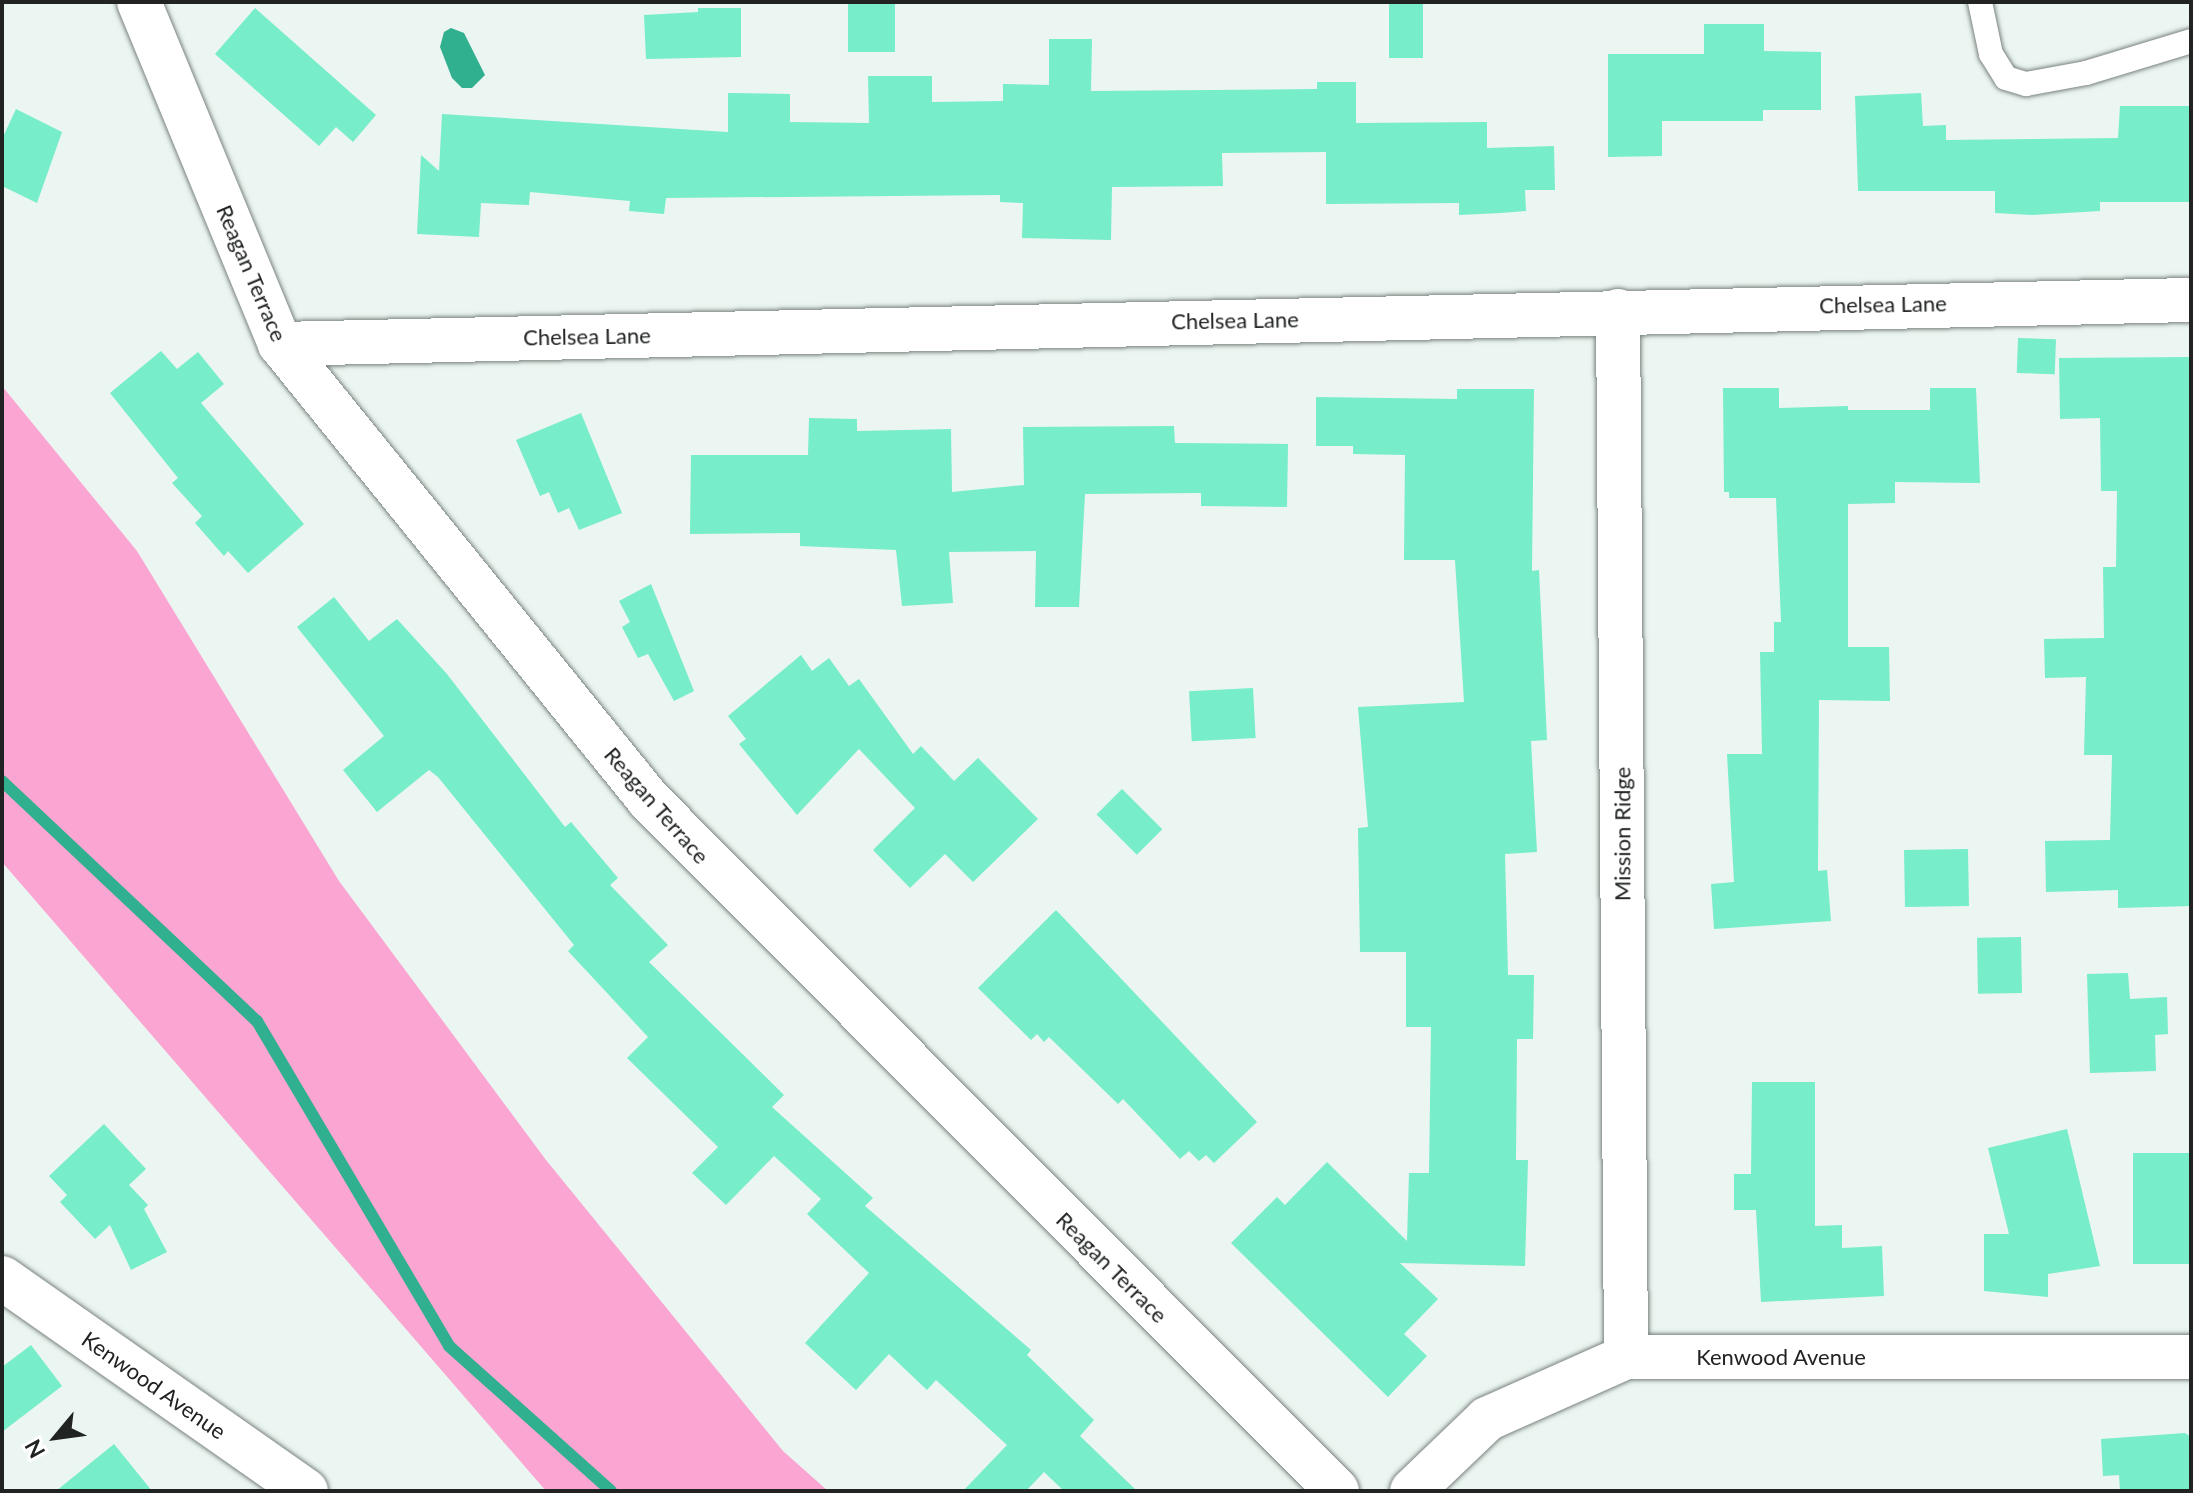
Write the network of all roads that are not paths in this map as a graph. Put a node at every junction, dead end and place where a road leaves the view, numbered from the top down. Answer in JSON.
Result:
{"nodes":[{"id":1,"x":139,"y":2,"type":"edge"},
{"id":2,"x":1980,"y":2,"type":"edge"},
{"id":3,"x":2191,"y":41,"type":"edge"},
{"id":4,"x":2191,"y":300,"type":"edge"},
{"id":5,"x":1618,"y":311,"type":"junction"},
{"id":6,"x":280,"y":344,"type":"junction"},
{"id":7,"x":2,"y":1278,"type":"edge"},
{"id":8,"x":1626,"y":1357,"type":"junction"},
{"id":9,"x":2191,"y":1357,"type":"edge"},
{"id":10,"x":306,"y":1491,"type":"edge"},
{"id":11,"x":1337,"y":1491,"type":"edge"},
{"id":12,"x":1412,"y":1491,"type":"edge"}],
"edges":[{"from":1,"to":6,"type":"street","name":"Reagan Terrace"},
{"from":2,"to":3,"type":"lane"},
{"from":4,"to":5,"type":"street","name":"Chelsea Lane"},
{"from":5,"to":6,"type":"street","name":"Chelsea Lane"},
{"from":5,"to":8,"type":"street","name":"Mission Ridge"},
{"from":6,"to":11,"type":"street","name":"Reagan Terrace"},
{"from":7,"to":10,"type":"street","name":"Kenwood Avenue"},
{"from":8,"to":9,"type":"street","name":"Kenwood Avenue"},
{"from":8,"to":12,"type":"street","name":"Kenwood Avenue"}]}
